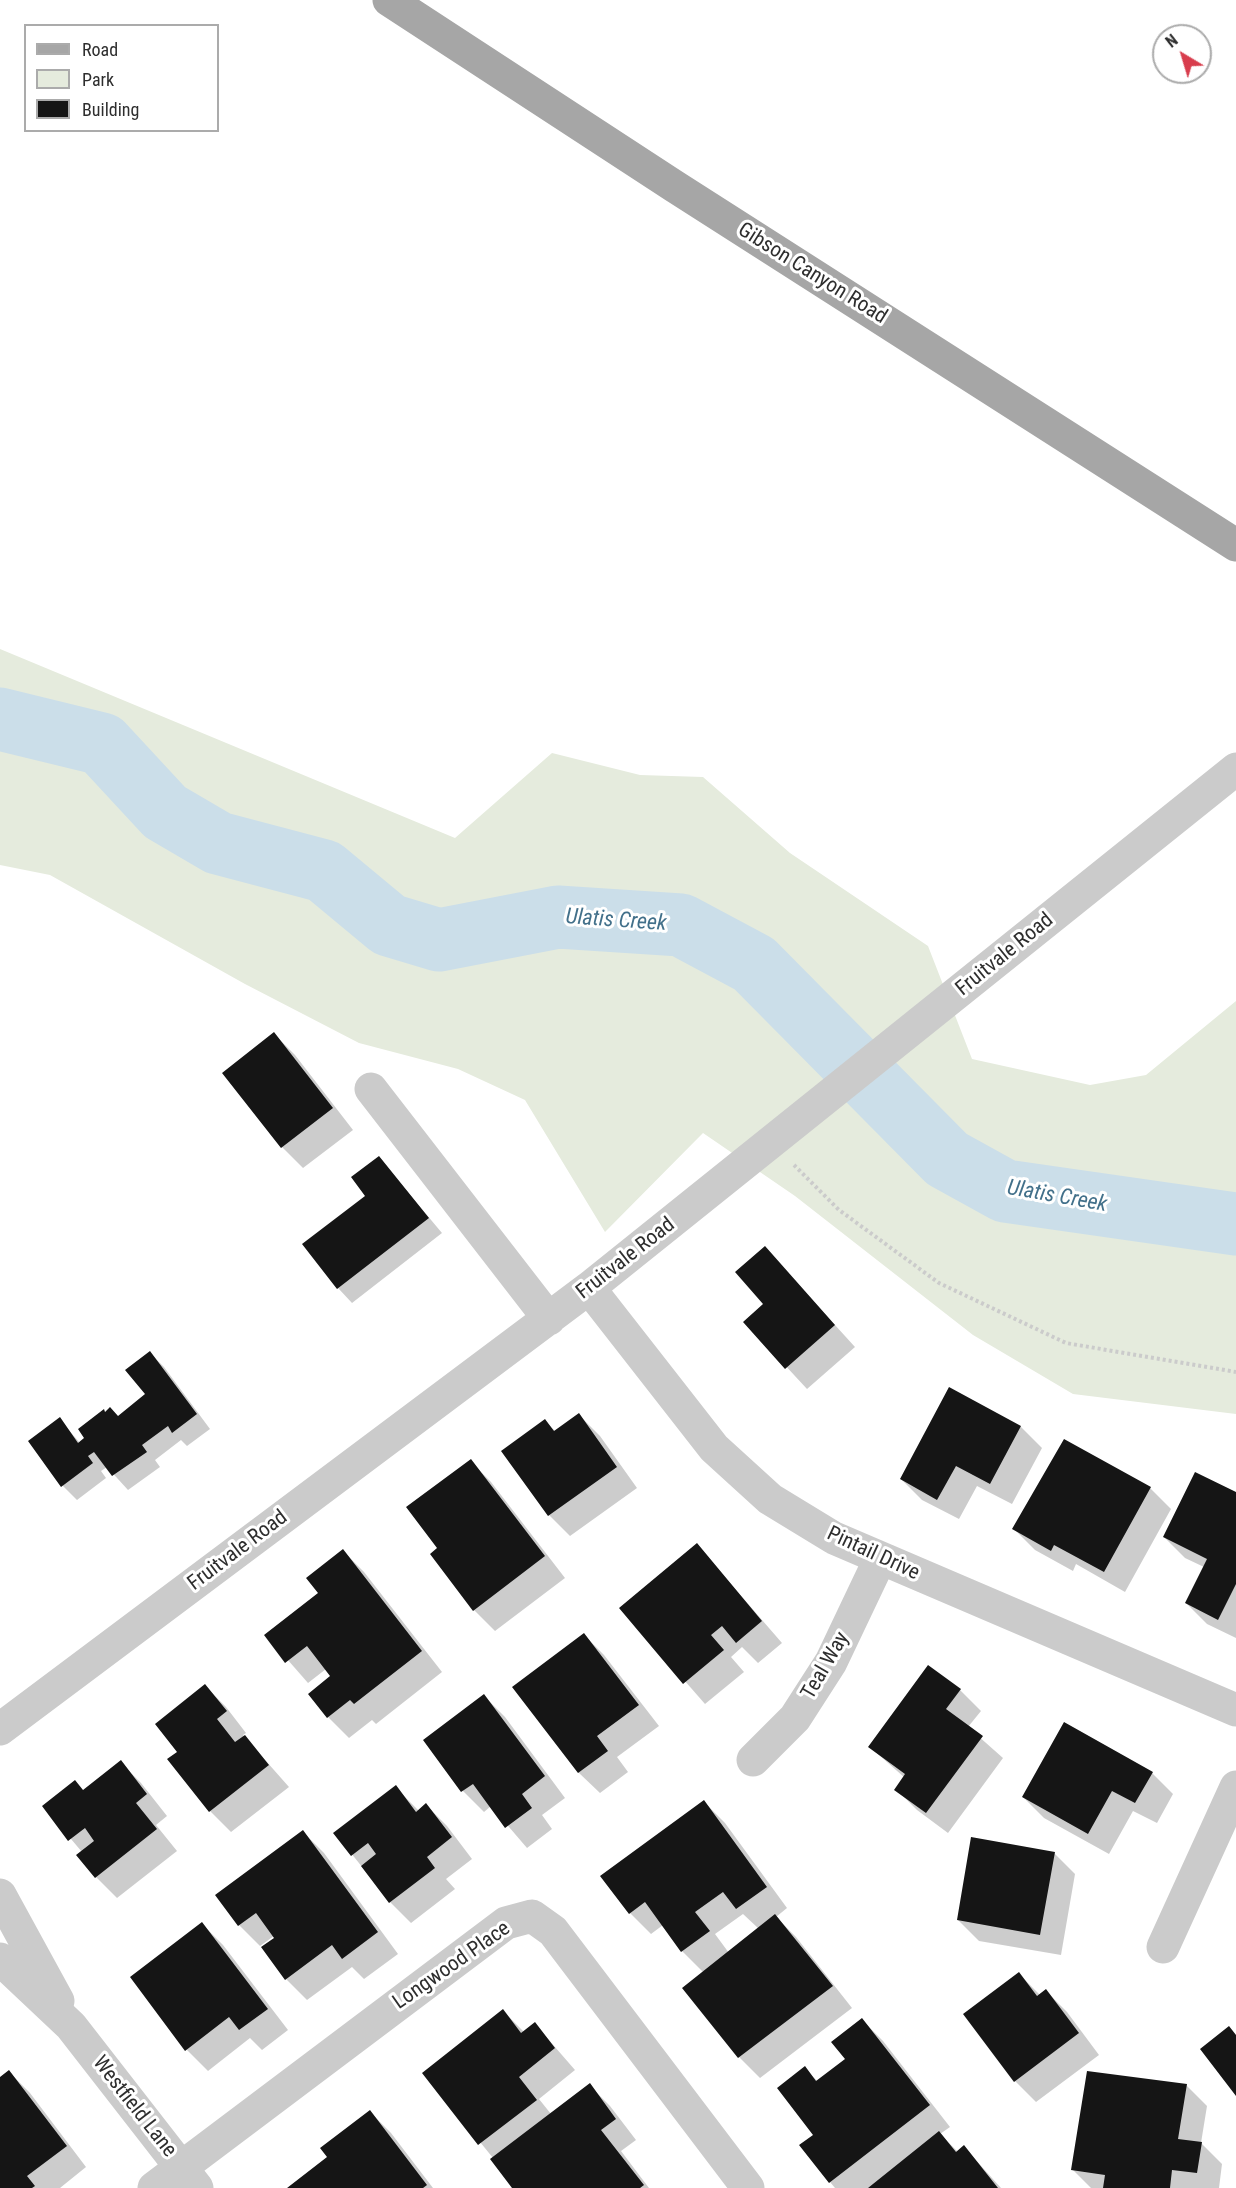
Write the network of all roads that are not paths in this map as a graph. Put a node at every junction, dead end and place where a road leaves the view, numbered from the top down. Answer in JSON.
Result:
{"nodes":[{"id":1,"x":389,"y":0,"type":"edge"},
{"id":2,"x":1236,"y":545,"type":"edge"},
{"id":3,"x":1236,"y":769,"type":"edge"},
{"id":4,"x":372,"y":1089,"type":"dead end"},
{"id":5,"x":589,"y":1288,"type":"junction"},
{"id":6,"x":549,"y":1319,"type":"junction"},
{"id":7,"x":880,"y":1559,"type":"junction"},
{"id":8,"x":1236,"y":1710,"type":"edge"},
{"id":9,"x":0,"y":1729,"type":"edge"},
{"id":10,"x":753,"y":1760,"type":"dead end"},
{"id":11,"x":1236,"y":1787,"type":"edge"},
{"id":12,"x":0,"y":1894,"type":"edge"},
{"id":13,"x":1163,"y":1947,"type":"dead end"},
{"id":14,"x":0,"y":1959,"type":"edge"},
{"id":15,"x":71,"y":2026,"type":"junction"},
{"id":16,"x":189,"y":2178,"type":"edge"},
{"id":17,"x":154,"y":2188,"type":"edge"},
{"id":18,"x":748,"y":2188,"type":"edge"}],
"edges":[{"from":1,"to":2,"type":"main road","name":"Gibson Canyon Road"},
{"from":3,"to":5,"type":"street","name":"Fruitvale Road"},
{"from":4,"to":6,"type":"street"},
{"from":5,"to":6,"type":"street","name":"Fruitvale Road"},
{"from":5,"to":7,"type":"street","name":"Pintail Drive"},
{"from":6,"to":9,"type":"street","name":"Fruitvale Road"},
{"from":7,"to":8,"type":"street","name":"Pintail Drive"},
{"from":7,"to":10,"type":"street","name":"Teal Way"},
{"from":11,"to":13,"type":"street"},
{"from":12,"to":15,"type":"street","name":"Westfield Lane"},
{"from":14,"to":15,"type":"street","name":"Westfield Lane"},
{"from":15,"to":16,"type":"street","name":"Westfield Lane"},
{"from":16,"to":17,"type":"street","name":"Longwood Place"},
{"from":16,"to":18,"type":"street","name":"Longwood Place"}]}
